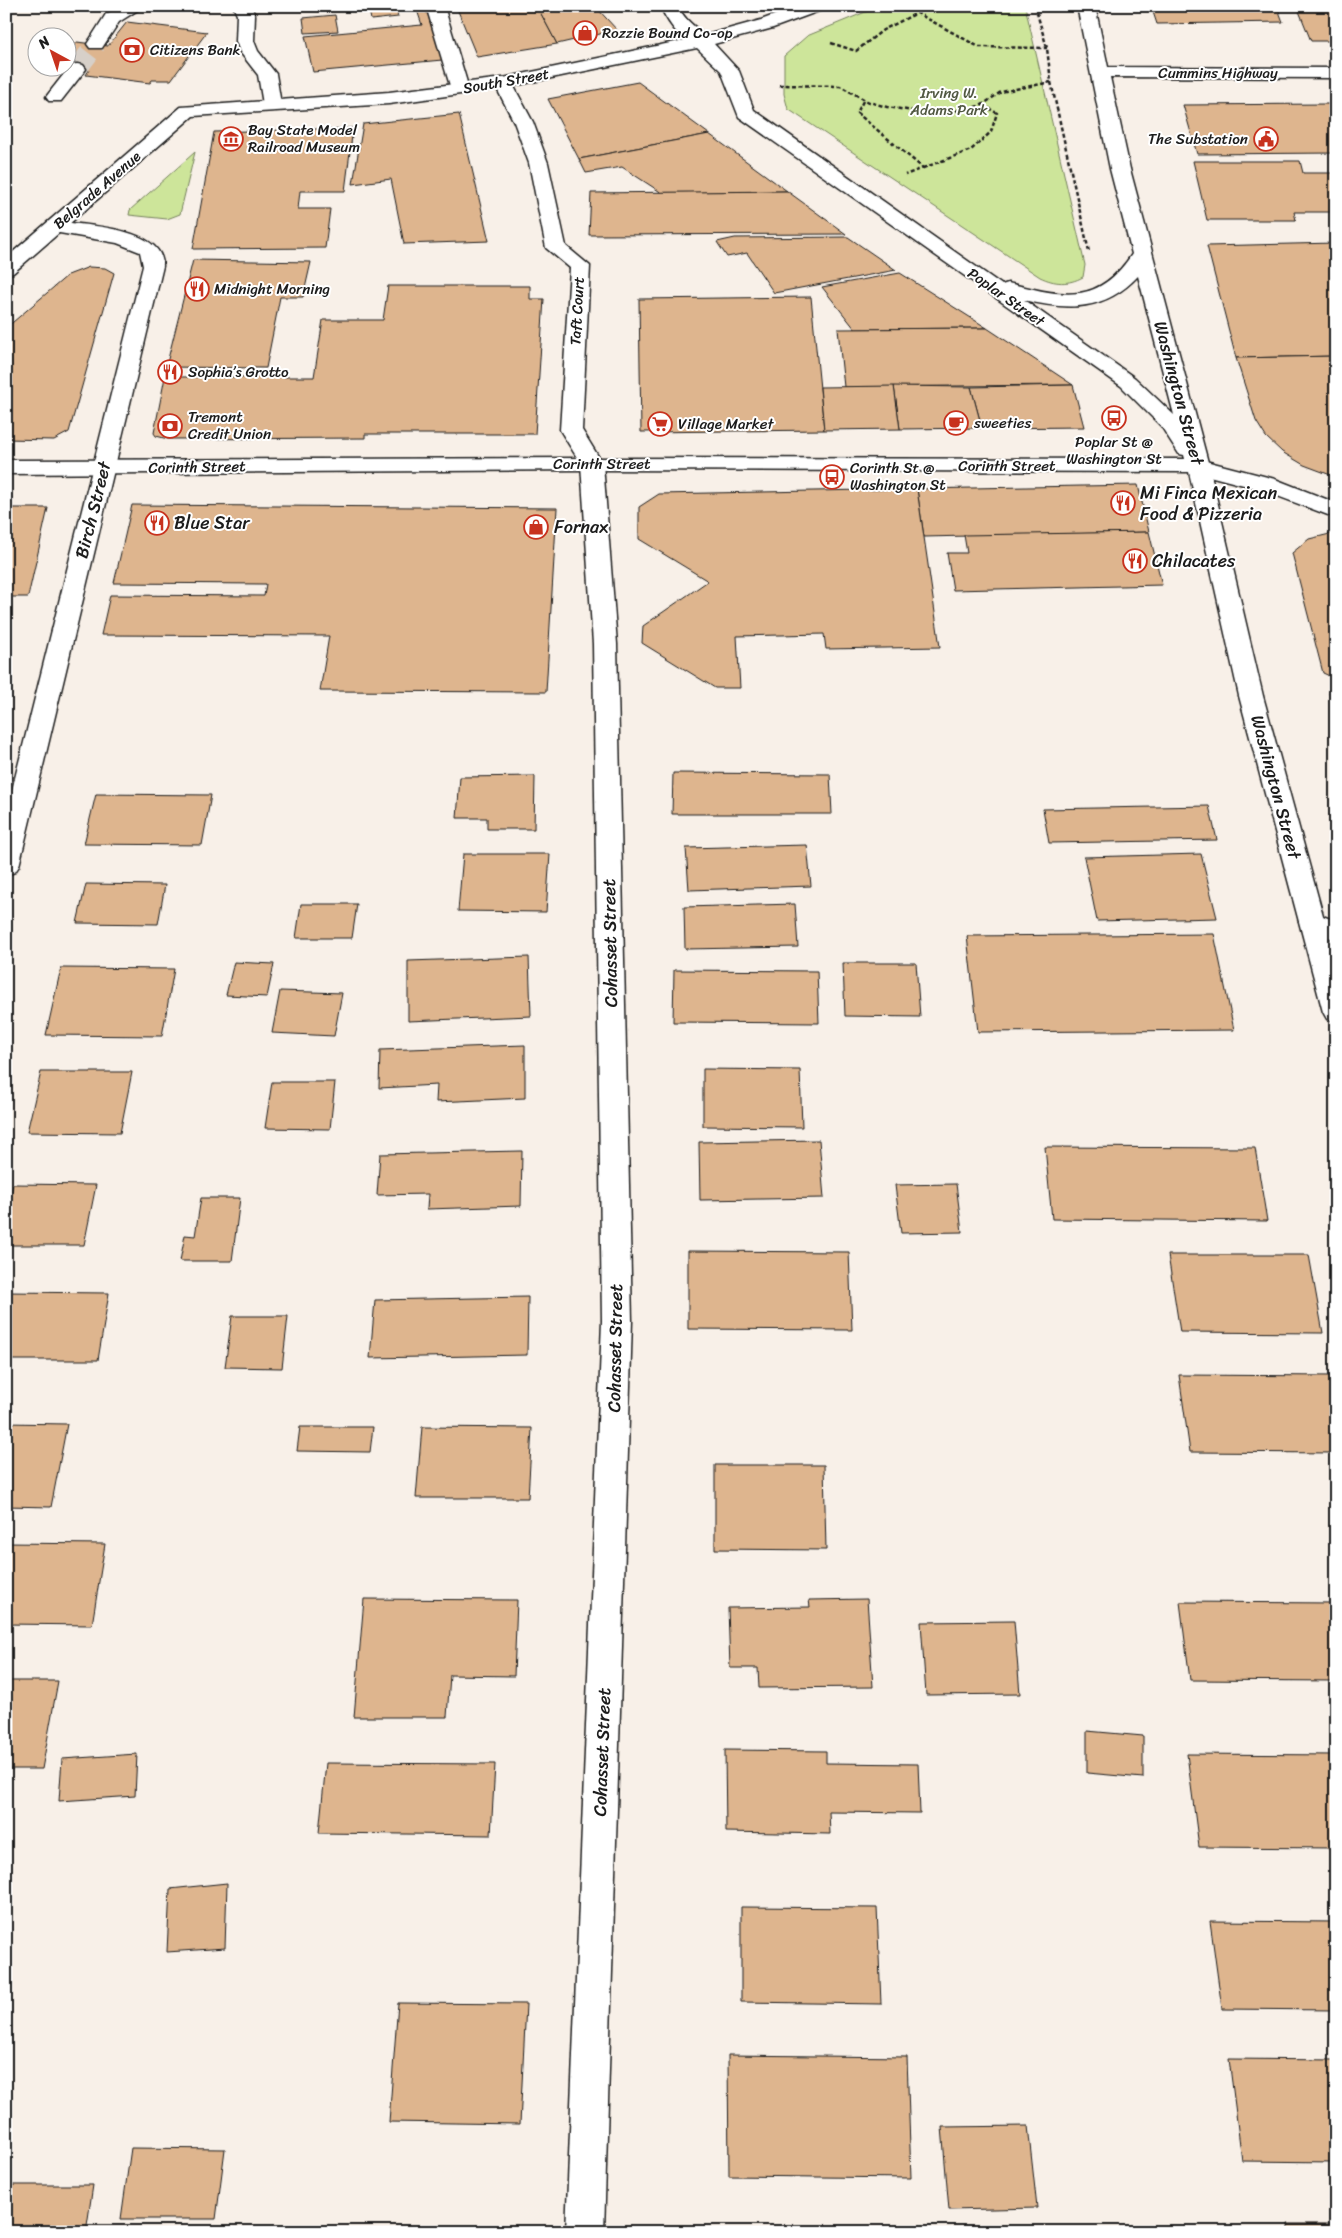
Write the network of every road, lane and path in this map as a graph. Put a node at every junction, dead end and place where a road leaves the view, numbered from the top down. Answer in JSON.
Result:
{"nodes":[{"id":1,"x":135,"y":6,"type":"edge"},
{"id":2,"x":224,"y":6,"type":"edge"},
{"id":3,"x":435,"y":6,"type":"edge"},
{"id":4,"x":669,"y":6,"type":"edge"},
{"id":5,"x":816,"y":6,"type":"edge"},
{"id":6,"x":906,"y":6,"type":"edge"},
{"id":7,"x":1034,"y":6,"type":"edge"},
{"id":8,"x":1086,"y":6,"type":"edge"},
{"id":9,"x":244,"y":11,"type":"edge"},
{"id":10,"x":917,"y":13,"type":"junction"},
{"id":11,"x":701,"y":42,"type":"junction"},
{"id":12,"x":96,"y":44,"type":"tunnel mouth"},
{"id":13,"x":1047,"y":48,"type":"junction"},
{"id":14,"x":856,"y":51,"type":"dead end"},
{"id":15,"x":1100,"y":72,"type":"junction"},
{"id":16,"x":1336,"y":73,"type":"edge"},
{"id":17,"x":70,"y":78,"type":"tunnel mouth"},
{"id":18,"x":1051,"y":82,"type":"junction"},
{"id":19,"x":503,"y":83,"type":"junction"},
{"id":20,"x":771,"y":85,"type":"dead end"},
{"id":21,"x":460,"y":89,"type":"junction"},
{"id":22,"x":55,"y":97,"type":"dead end"},
{"id":23,"x":863,"y":100,"type":"junction"},
{"id":24,"x":272,"y":104,"type":"junction"},
{"id":25,"x":983,"y":104,"type":"junction"},
{"id":26,"x":188,"y":111,"type":"joint"},
{"id":27,"x":923,"y":168,"type":"junction"},
{"id":28,"x":897,"y":178,"type":"dead end"},
{"id":29,"x":55,"y":228,"type":"junction"},
{"id":30,"x":1143,"y":253,"type":"junction"},
{"id":31,"x":1089,"y":254,"type":"dead end"},
{"id":32,"x":6,"y":269,"type":"edge"},
{"id":33,"x":981,"y":279,"type":"junction"},
{"id":34,"x":592,"y":464,"type":"junction"},
{"id":35,"x":1198,"y":466,"type":"junction"},
{"id":36,"x":6,"y":467,"type":"edge"},
{"id":37,"x":103,"y":468,"type":"junction"},
{"id":38,"x":1336,"y":511,"type":"edge"},
{"id":39,"x":6,"y":866,"type":"edge"},
{"id":40,"x":1312,"y":921,"type":"junction"},
{"id":41,"x":1336,"y":931,"type":"edge"},
{"id":42,"x":1336,"y":1012,"type":"edge"},
{"id":43,"x":585,"y":2232,"type":"edge"}],
"edges":[{"from":1,"to":12,"type":"main road"},
{"from":2,"to":9,"type":"main road"},
{"from":3,"to":21,"type":"main road"},
{"from":4,"to":11,"type":"main road","name":"Poplar Street"},
{"from":5,"to":11,"type":"main road","name":"South Street"},
{"from":6,"to":10,"type":"path"},
{"from":7,"to":13,"type":"path"},
{"from":8,"to":15,"type":"main road","name":"Washington Street"},
{"from":9,"to":24,"type":"main road"},
{"from":10,"to":13,"type":"path"},
{"from":10,"to":14,"type":"path"},
{"from":11,"to":19,"type":"main road","name":"South Street"},
{"from":11,"to":33,"type":"main road","name":"Poplar Street"},
{"from":13,"to":18,"type":"path"},
{"from":15,"to":16,"type":"main road","name":"Cummins Highway"},
{"from":15,"to":30,"type":"main road","name":"Washington Street"},
{"from":17,"to":22,"type":"main road"},
{"from":18,"to":25,"type":"path"},
{"from":18,"to":31,"type":"path"},
{"from":19,"to":21,"type":"main road","name":"South Street"},
{"from":19,"to":34,"type":"main road","name":"Taft Court"},
{"from":20,"to":23,"type":"path"},
{"from":21,"to":24,"type":"main road","name":"South Street"},
{"from":23,"to":25,"type":"path"},
{"from":23,"to":27,"type":"path"},
{"from":24,"to":26,"type":"main road","name":"South Street"},
{"from":25,"to":27,"type":"path"},
{"from":26,"to":29,"type":"main road","name":"Belgrade Avenue"},
{"from":27,"to":28,"type":"path"},
{"from":29,"to":32,"type":"main road","name":"Belgrade Avenue"},
{"from":29,"to":37,"type":"main road","name":"Birch Street"},
{"from":30,"to":33,"type":"main road"},
{"from":30,"to":35,"type":"main road","name":"Washington Street"},
{"from":33,"to":35,"type":"main road","name":"Poplar Street"},
{"from":34,"to":35,"type":"main road","name":"Corinth Street"},
{"from":34,"to":37,"type":"main road","name":"Corinth Street"},
{"from":34,"to":43,"type":"main road","name":"Cohasset Street"},
{"from":35,"to":38,"type":"main road"},
{"from":35,"to":40,"type":"main road","name":"Washington Street"},
{"from":36,"to":37,"type":"main road","name":"Corinth Street"},
{"from":37,"to":39,"type":"main road","name":"Birch Street"},
{"from":40,"to":41,"type":"main road"},
{"from":40,"to":42,"type":"main road","name":"Washington Street"}]}
